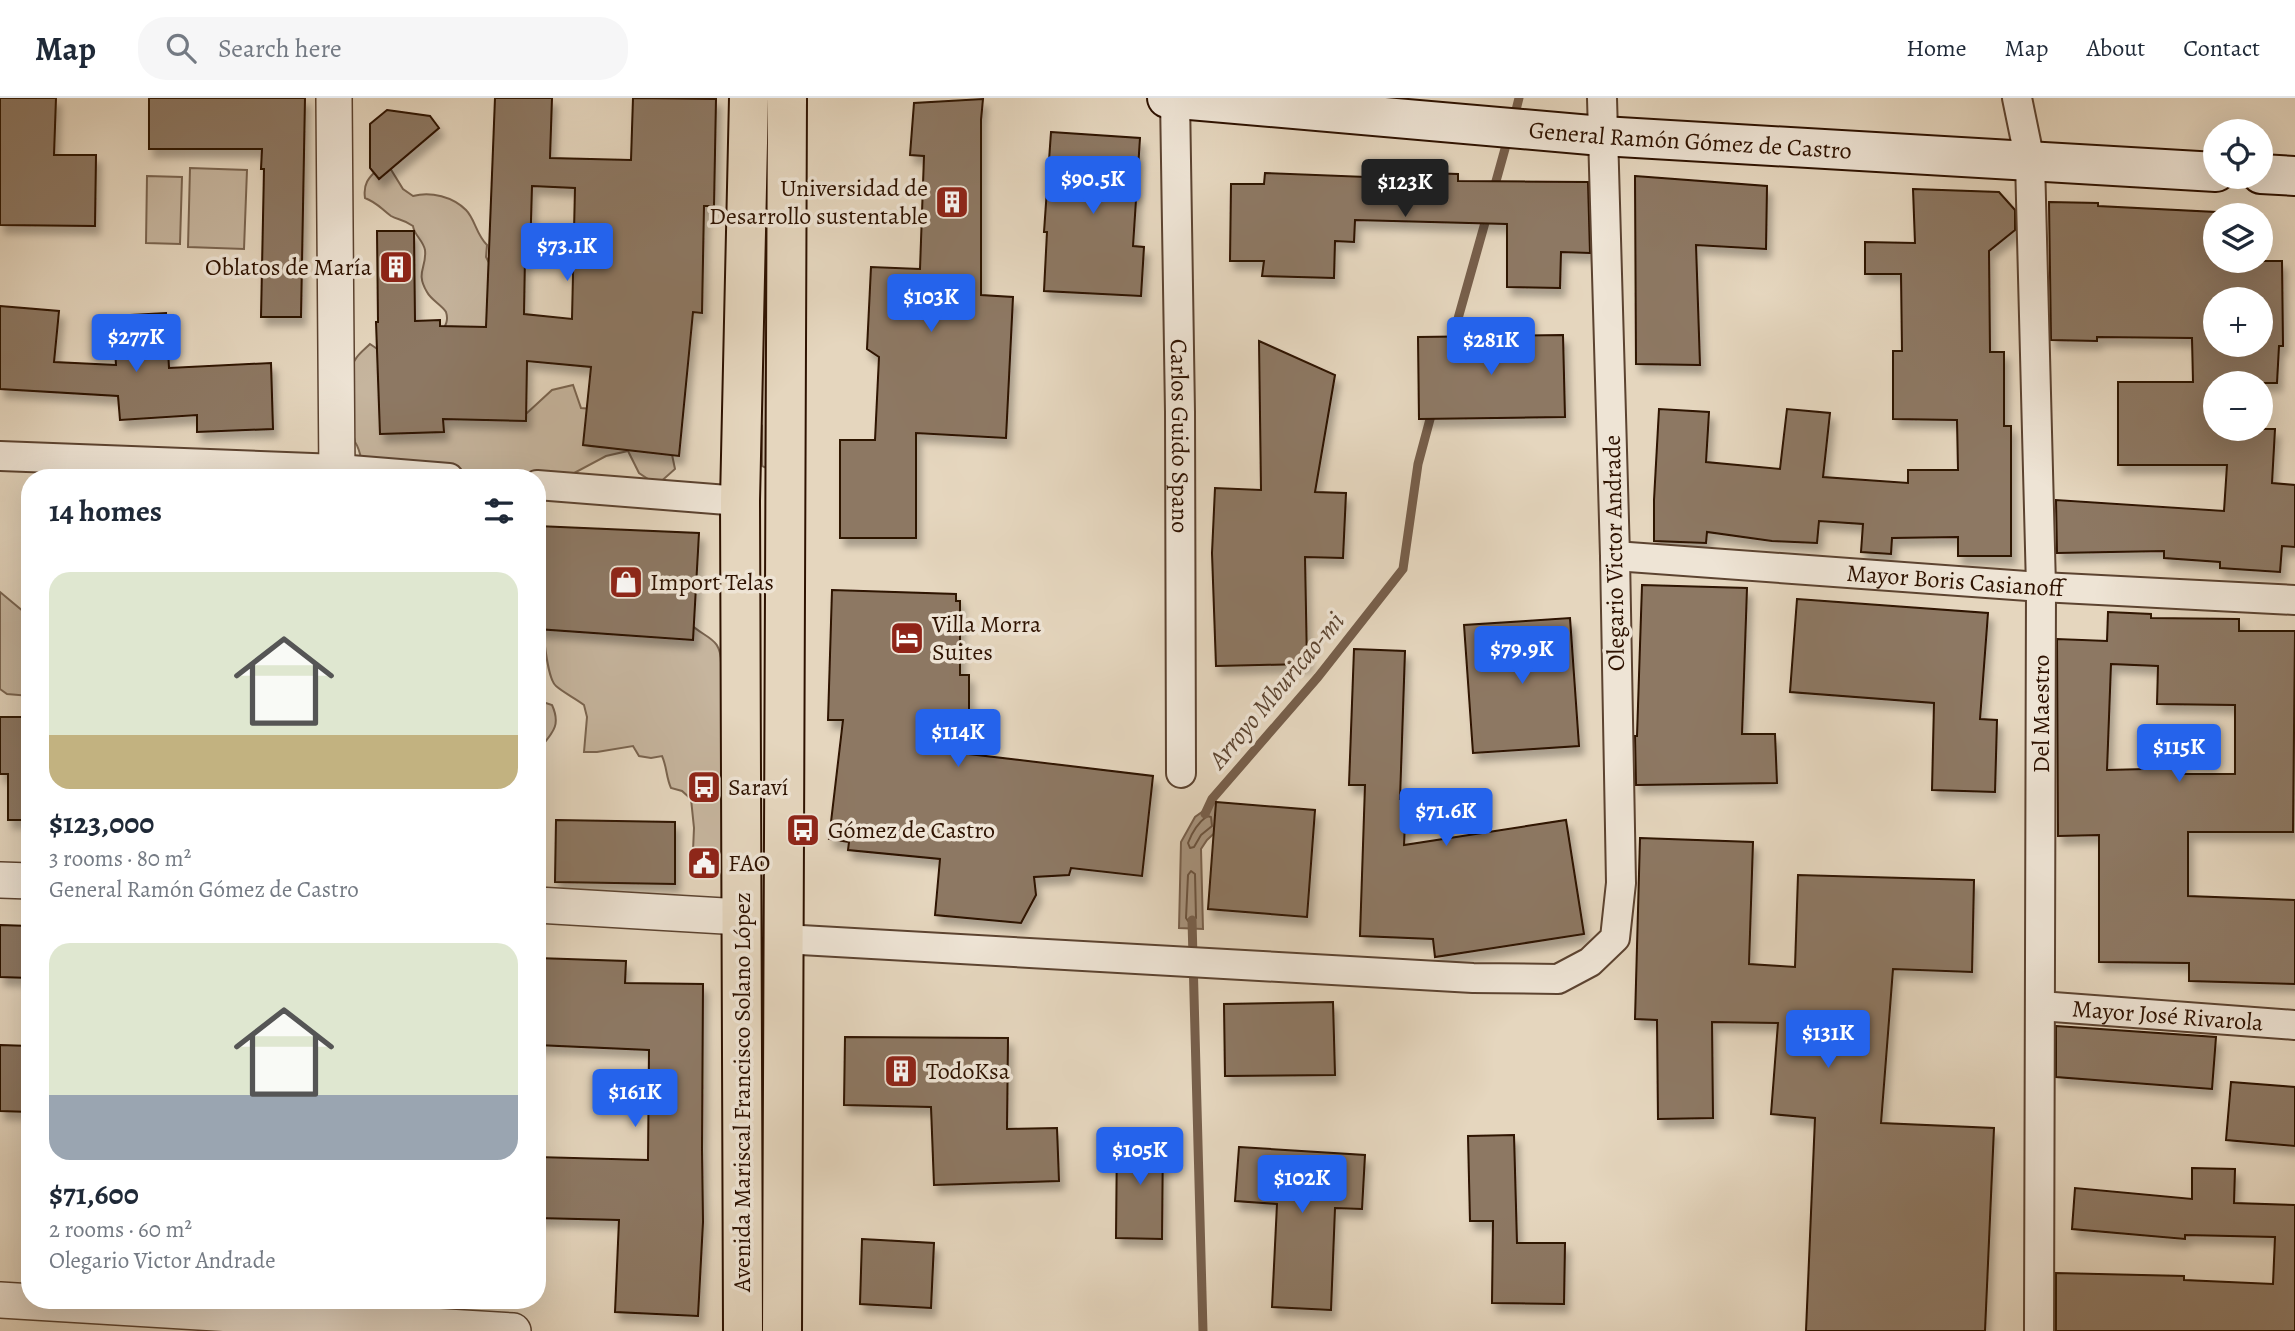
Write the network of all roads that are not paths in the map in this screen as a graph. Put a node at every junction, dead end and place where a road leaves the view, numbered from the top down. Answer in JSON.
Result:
{"nodes":[{"id":1,"x":334,"y":98,"type":"edge"},
{"id":2,"x":749,"y":98,"type":"edge"},
{"id":3,"x":787,"y":98,"type":"edge"},
{"id":4,"x":1167,"y":98,"type":"edge"},
{"id":5,"x":1175,"y":98,"type":"edge"},
{"id":6,"x":1602,"y":98,"type":"edge"},
{"id":7,"x":2018,"y":98,"type":"edge"},
{"id":8,"x":1602,"y":136,"type":"junction"},
{"id":9,"x":2030,"y":161,"type":"junction"},
{"id":10,"x":2203,"y":171,"type":"edge"},
{"id":11,"x":2273,"y":175,"type":"edge"},
{"id":12,"x":2295,"y":176,"type":"edge"},
{"id":13,"x":0,"y":456,"type":"edge"},
{"id":14,"x":258,"y":469,"type":"edge"},
{"id":15,"x":337,"y":469,"type":"edge"},
{"id":16,"x":546,"y":486,"type":"edge"},
{"id":17,"x":740,"y":501,"type":"junction"},
{"id":18,"x":1615,"y":556,"type":"junction"},
{"id":19,"x":2041,"y":587,"type":"junction"},
{"id":20,"x":2295,"y":600,"type":"edge"},
{"id":21,"x":1181,"y":773,"type":"dead end"},
{"id":22,"x":0,"y":880,"type":"edge"},
{"id":23,"x":21,"y":881,"type":"edge"},
{"id":24,"x":546,"y":906,"type":"edge"},
{"id":25,"x":741,"y":917,"type":"junction"},
{"id":26,"x":783,"y":939,"type":"junction"},
{"id":27,"x":2040,"y":1006,"type":"junction"},
{"id":28,"x":2295,"y":1025,"type":"edge"},
{"id":29,"x":0,"y":1300,"type":"edge"},
{"id":30,"x":21,"y":1301,"type":"edge"},
{"id":31,"x":177,"y":1309,"type":"edge"},
{"id":32,"x":335,"y":1317,"type":"edge"},
{"id":33,"x":513,"y":1331,"type":"edge"},
{"id":34,"x":743,"y":1331,"type":"edge"},
{"id":35,"x":782,"y":1331,"type":"edge"},
{"id":36,"x":2039,"y":1331,"type":"edge"}],
"edges":[{"from":1,"to":15,"type":"street"},
{"from":2,"to":17,"type":"highway","name":"Avenida Mariscal Francisco Solano López"},
{"from":3,"to":26,"type":"highway","name":"Avenida Mariscal Francisco Solano López"},
{"from":4,"to":5,"type":"main road","name":"General Ramón Gómez de Castro"},
{"from":5,"to":8,"type":"main road","name":"General Ramón Gómez de Castro"},
{"from":5,"to":21,"type":"street","name":"Carlos Guido Spano"},
{"from":6,"to":8,"type":"street","name":"Olegario Victor Andrade"},
{"from":7,"to":9,"type":"street","name":"Del Maestro"},
{"from":8,"to":9,"type":"main road","name":"General Ramón Gómez de Castro"},
{"from":8,"to":18,"type":"street","name":"Olegario Victor Andrade"},
{"from":9,"to":10,"type":"main road","name":"General Ramón Gómez de Castro"},
{"from":9,"to":19,"type":"street","name":"Del Maestro"},
{"from":11,"to":12,"type":"main road"},
{"from":13,"to":14,"type":"street"},
{"from":16,"to":17,"type":"street"},
{"from":17,"to":25,"type":"highway","name":"Avenida Mariscal Francisco Solano López"},
{"from":18,"to":19,"type":"street","name":"Mayor Boris Casianoff"},
{"from":18,"to":26,"type":"street","name":"Olegario Victor Andrade"},
{"from":19,"to":20,"type":"street","name":"Mayor Boris Casianoff"},
{"from":19,"to":27,"type":"street","name":"Del Maestro"},
{"from":22,"to":23,"type":"street"},
{"from":24,"to":25,"type":"street"},
{"from":25,"to":34,"type":"highway","name":"Avenida Mariscal Francisco Solano López"},
{"from":26,"to":35,"type":"highway","name":"Avenida Mariscal Francisco Solano López"},
{"from":27,"to":28,"type":"street","name":"Mayor José Rivarola"},
{"from":27,"to":36,"type":"street","name":"Del Maestro"},
{"from":29,"to":30,"type":"street"},
{"from":31,"to":32,"type":"street"},
{"from":32,"to":33,"type":"street"}]}
